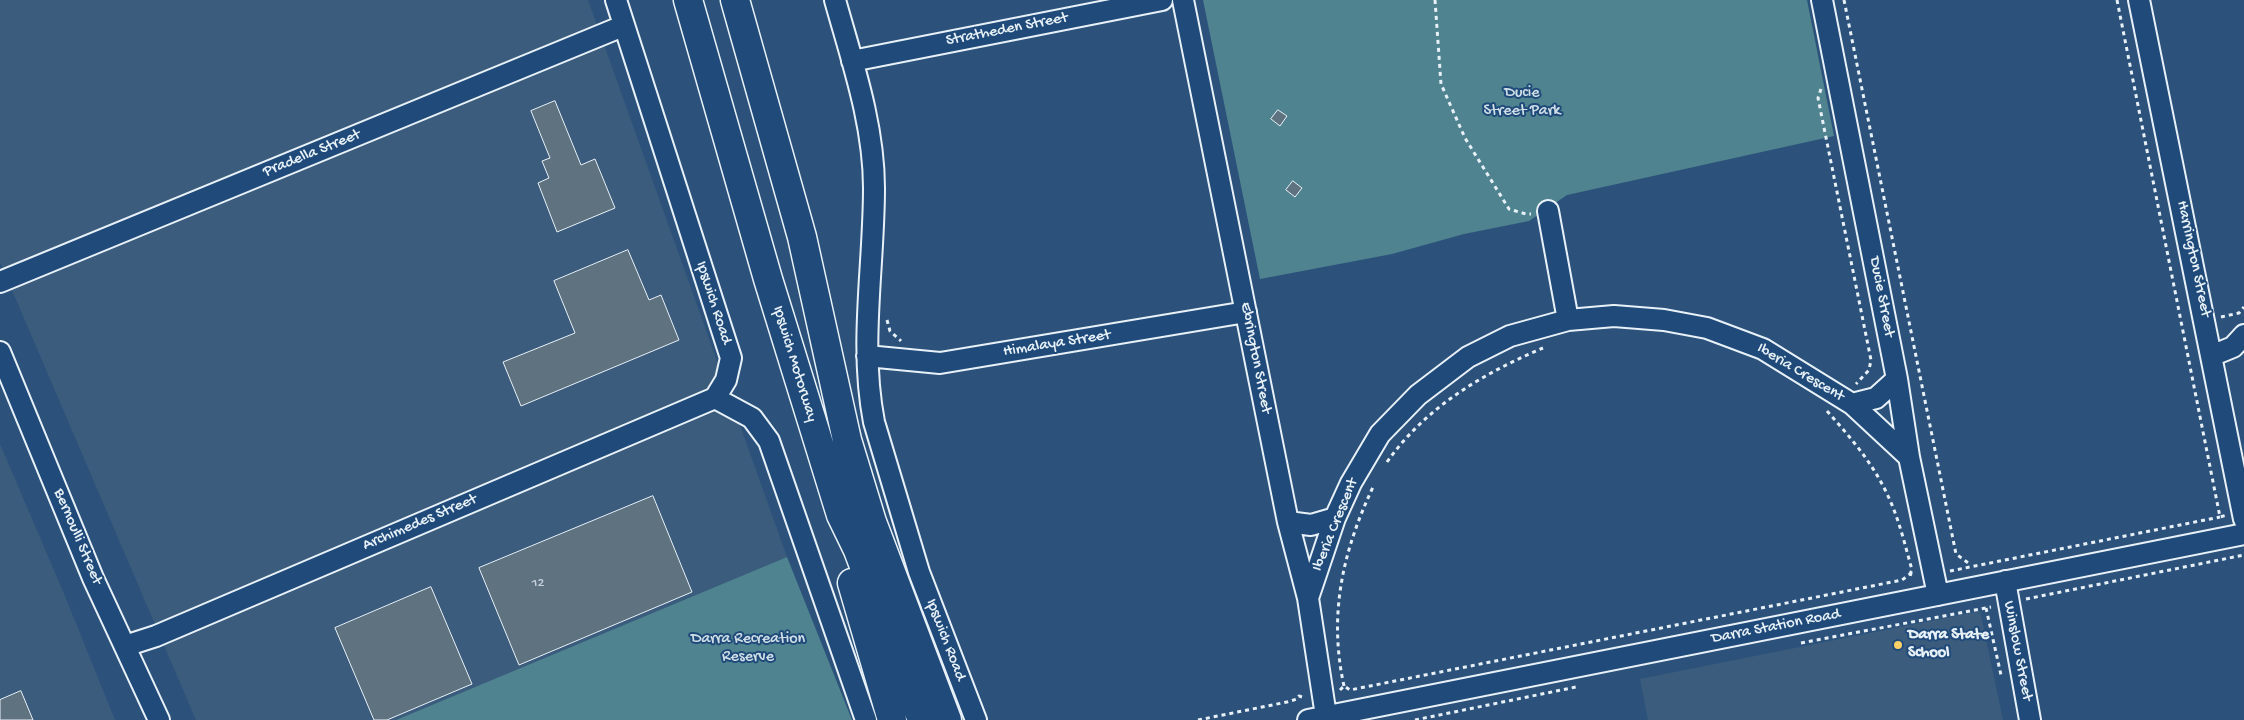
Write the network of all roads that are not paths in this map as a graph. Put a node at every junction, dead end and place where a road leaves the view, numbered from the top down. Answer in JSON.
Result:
{"nodes":[{"id":1,"x":616,"y":0,"type":"edge"},
{"id":2,"x":688,"y":0,"type":"edge"},
{"id":3,"x":735,"y":0,"type":"edge"},
{"id":4,"x":835,"y":0,"type":"edge"},
{"id":5,"x":1162,"y":0,"type":"edge"},
{"id":6,"x":1184,"y":0,"type":"edge"},
{"id":7,"x":1822,"y":0,"type":"edge"},
{"id":8,"x":2139,"y":0,"type":"edge"},
{"id":9,"x":623,"y":26,"type":"junction"},
{"id":10,"x":852,"y":61,"type":"junction"},
{"id":11,"x":1548,"y":211,"type":"road end"},
{"id":12,"x":0,"y":282,"type":"edge"},
{"id":13,"x":1246,"y":312,"type":"junction"},
{"id":14,"x":1568,"y":320,"type":"junction"},
{"id":15,"x":2244,"y":335,"type":"edge"},
{"id":16,"x":0,"y":352,"type":"edge"},
{"id":17,"x":867,"y":356,"type":"junction"},
{"id":18,"x":2212,"y":356,"type":"junction"},
{"id":19,"x":1897,"y":379,"type":"junction"},
{"id":20,"x":715,"y":398,"type":"junction"},
{"id":21,"x":1849,"y":402,"type":"junction"},
{"id":22,"x":1909,"y":457,"type":"junction"},
{"id":23,"x":841,"y":515,"type":"junction"},
{"id":24,"x":2243,"y":516,"type":"edge"},
{"id":25,"x":1335,"y":518,"type":"junction"},
{"id":26,"x":1288,"y":522,"type":"junction"},
{"id":27,"x":2244,"y":534,"type":"edge"},
{"id":28,"x":2005,"y":581,"type":"junction"},
{"id":29,"x":1938,"y":595,"type":"junction"},
{"id":30,"x":1308,"y":598,"type":"junction"},
{"id":31,"x":125,"y":646,"type":"junction"},
{"id":32,"x":1317,"y":718,"type":"edge"},
{"id":33,"x":159,"y":720,"type":"edge"},
{"id":34,"x":866,"y":720,"type":"edge"},
{"id":35,"x":892,"y":720,"type":"edge"},
{"id":36,"x":922,"y":720,"type":"edge"},
{"id":37,"x":947,"y":720,"type":"edge"},
{"id":38,"x":976,"y":720,"type":"edge"},
{"id":39,"x":2030,"y":720,"type":"edge"}],
"edges":[{"from":1,"to":9,"type":"street","name":"Ipswich Road"},
{"from":2,"to":23,"type":"highway","name":"Ipswich Motorway"},
{"from":3,"to":37,"type":"highway","name":"Ipswich Motorway"},
{"from":4,"to":10,"type":"street","name":"Ipswich Road"},
{"from":5,"to":10,"type":"street","name":"Stratheden Street"},
{"from":6,"to":13,"type":"street","name":"Ebrington Street"},
{"from":7,"to":19,"type":"street","name":"Ducie Street"},
{"from":8,"to":18,"type":"street","name":"Harrington Street"},
{"from":9,"to":12,"type":"street","name":"Pradella Street"},
{"from":9,"to":20,"type":"street","name":"Ipswich Road"},
{"from":10,"to":17,"type":"street","name":"Ipswich Road"},
{"from":11,"to":14,"type":"street"},
{"from":13,"to":17,"type":"street","name":"Himalaya Street"},
{"from":13,"to":26,"type":"street","name":"Ebrington Street"},
{"from":14,"to":21,"type":"street","name":"Iberia Crescent"},
{"from":14,"to":25,"type":"street","name":"Iberia Crescent"},
{"from":15,"to":18,"type":"street"},
{"from":16,"to":31,"type":"street","name":"Bernoulli Street"},
{"from":17,"to":38,"type":"street","name":"Ipswich Road"},
{"from":18,"to":24,"type":"street","name":"Harrington Street"},
{"from":19,"to":21,"type":"street"},
{"from":19,"to":22,"type":"street","name":"Ducie Street"},
{"from":20,"to":31,"type":"street","name":"Archimedes Street"},
{"from":20,"to":34,"type":"street"},
{"from":21,"to":22,"type":"street","name":"Iberia Crescent"},
{"from":22,"to":29,"type":"street","name":"Ducie Street"},
{"from":23,"to":35,"type":"highway"},
{"from":23,"to":36,"type":"highway","name":"Ipswich Motorway"},
{"from":25,"to":26,"type":"street"},
{"from":25,"to":30,"type":"street","name":"Iberia Crescent"},
{"from":26,"to":30,"type":"street","name":"Ebrington Street"},
{"from":27,"to":28,"type":"street","name":"Darra Station Road"},
{"from":28,"to":29,"type":"street","name":"Darra Station Road"},
{"from":28,"to":39,"type":"street","name":"Winslow Street"},
{"from":29,"to":32,"type":"street","name":"Darra Station Road"},
{"from":30,"to":32,"type":"street","name":"Ebrington Street"},
{"from":31,"to":33,"type":"street","name":"Bernoulli Street"}]}
